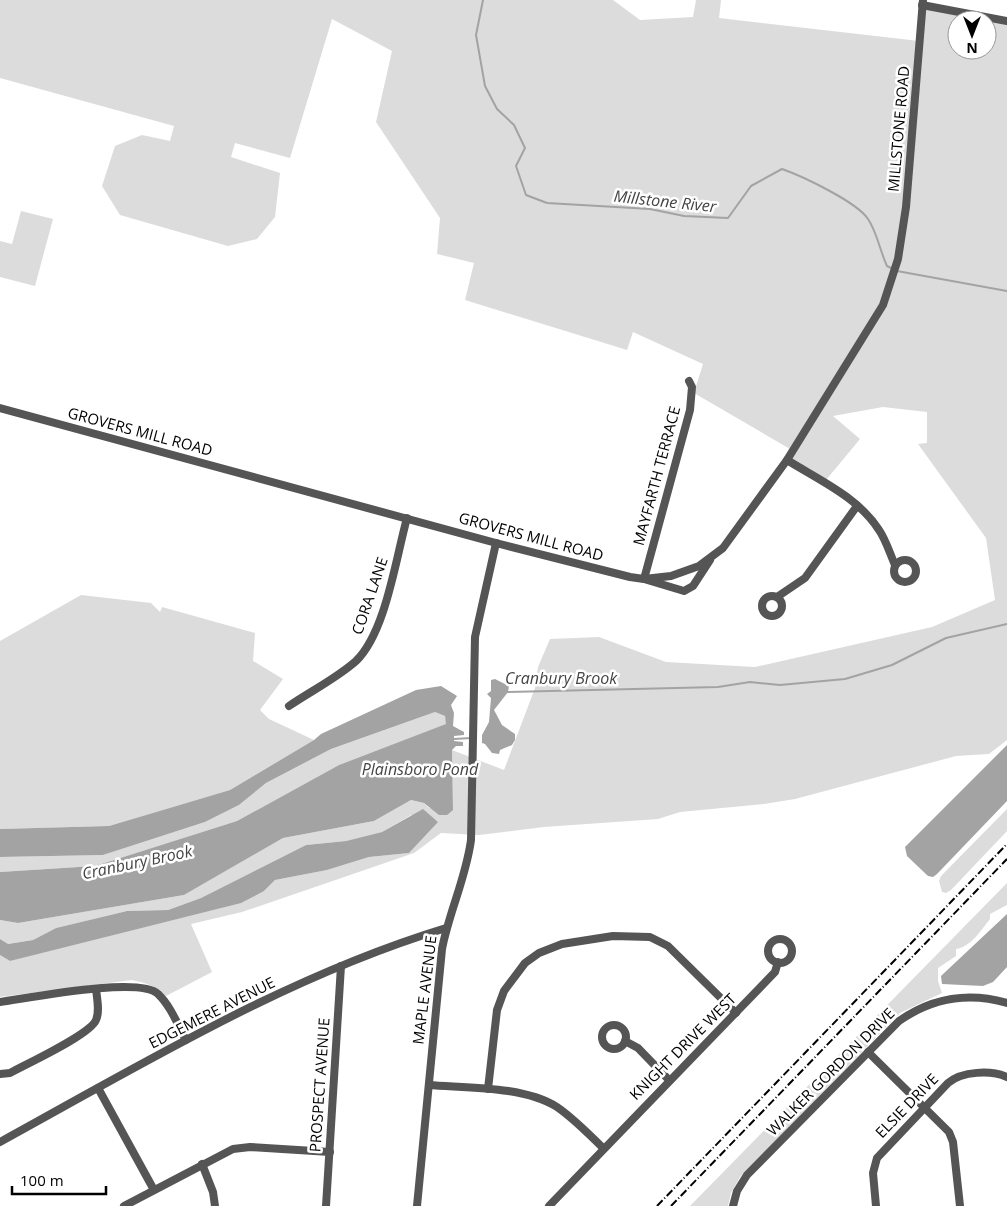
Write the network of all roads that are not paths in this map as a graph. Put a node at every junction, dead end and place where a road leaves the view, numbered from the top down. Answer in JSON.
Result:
{"nodes":[{"id":1,"x":922,"y":2,"type":"edge"},
{"id":2,"x":1007,"y":21,"type":"edge"},
{"id":3,"x":898,"y":259,"type":"joint"},
{"id":4,"x":688,"y":381,"type":"dead end"},
{"id":5,"x":0,"y":408,"type":"edge"},
{"id":6,"x":787,"y":460,"type":"junction"},
{"id":7,"x":858,"y":506,"type":"junction"},
{"id":8,"x":407,"y":518,"type":"junction"},
{"id":9,"x":496,"y":543,"type":"junction"},
{"id":10,"x":711,"y":558,"type":"junction"},
{"id":11,"x":895,"y":565,"type":"dead end"},
{"id":12,"x":644,"y":579,"type":"junction"},
{"id":13,"x":777,"y":597,"type":"dead end"},
{"id":14,"x":289,"y":706,"type":"dead end"},
{"id":15,"x":446,"y":928,"type":"junction"},
{"id":16,"x":778,"y":962,"type":"dead end"},
{"id":17,"x":341,"y":966,"type":"junction"},
{"id":18,"x":96,"y":989,"type":"junction"},
{"id":19,"x":0,"y":1002,"type":"edge"},
{"id":20,"x":1007,"y":1003,"type":"edge"},
{"id":21,"x":736,"y":1012,"type":"junction"},
{"id":22,"x":186,"y":1040,"type":"junction"},
{"id":23,"x":626,"y":1041,"type":"dead end"},
{"id":24,"x":868,"y":1052,"type":"junction"},
{"id":25,"x":0,"y":1074,"type":"edge"},
{"id":26,"x":1007,"y":1077,"type":"edge"},
{"id":27,"x":669,"y":1080,"type":"junction"},
{"id":28,"x":429,"y":1085,"type":"junction"},
{"id":29,"x":98,"y":1088,"type":"junction"},
{"id":30,"x":488,"y":1089,"type":"junction"},
{"id":31,"x":925,"y":1107,"type":"junction"},
{"id":32,"x":0,"y":1142,"type":"edge"},
{"id":33,"x":603,"y":1148,"type":"junction"},
{"id":34,"x":330,"y":1152,"type":"junction"},
{"id":35,"x":202,"y":1164,"type":"junction"},
{"id":36,"x":154,"y":1190,"type":"junction"},
{"id":37,"x":124,"y":1206,"type":"edge"},
{"id":38,"x":215,"y":1206,"type":"edge"},
{"id":39,"x":326,"y":1206,"type":"edge"},
{"id":40,"x":417,"y":1206,"type":"edge"},
{"id":41,"x":549,"y":1206,"type":"edge"},
{"id":42,"x":733,"y":1206,"type":"edge"},
{"id":43,"x":876,"y":1206,"type":"edge"},
{"id":44,"x":960,"y":1206,"type":"edge"}],
"edges":[{"from":1,"to":2,"type":"street"},
{"from":1,"to":3,"type":"street","name":"MILLSTONE ROAD"},
{"from":3,"to":6,"type":"street","name":"GROVERS MILL ROAD"},
{"from":4,"to":12,"type":"street","name":"MAYFARTH TERRACE"},
{"from":5,"to":8,"type":"street","name":"GROVERS MILL ROAD"},
{"from":6,"to":7,"type":"street"},
{"from":6,"to":10,"type":"street","name":"GROVERS MILL ROAD"},
{"from":7,"to":11,"type":"street"},
{"from":7,"to":13,"type":"street"},
{"from":8,"to":9,"type":"street","name":"GROVERS MILL ROAD"},
{"from":8,"to":14,"type":"street","name":"CORA LANE"},
{"from":9,"to":12,"type":"street","name":"GROVERS MILL ROAD"},
{"from":9,"to":15,"type":"street","name":"MAPLE AVENUE"},
{"from":10,"to":12,"type":"street","name":"GROVERS MILL ROAD"},
{"from":10,"to":12,"type":"street"},
{"from":15,"to":17,"type":"street","name":"EDGEMERE AVENUE"},
{"from":15,"to":28,"type":"street","name":"MAPLE AVENUE"},
{"from":16,"to":21,"type":"street","name":"KNIGHT DRIVE WEST"},
{"from":17,"to":22,"type":"street","name":"EDGEMERE AVENUE"},
{"from":17,"to":34,"type":"street","name":"PROSPECT AVENUE"},
{"from":18,"to":19,"type":"street"},
{"from":18,"to":22,"type":"street"},
{"from":18,"to":25,"type":"street"},
{"from":20,"to":24,"type":"street","name":"WALKER GORDON DRIVE"},
{"from":21,"to":27,"type":"street","name":"KNIGHT DRIVE WEST"},
{"from":21,"to":30,"type":"street"},
{"from":22,"to":29,"type":"street","name":"EDGEMERE AVENUE"},
{"from":23,"to":27,"type":"street"},
{"from":24,"to":31,"type":"street"},
{"from":24,"to":42,"type":"street","name":"WALKER GORDON DRIVE"},
{"from":26,"to":31,"type":"street","name":"ELSIE DRIVE"},
{"from":27,"to":33,"type":"street","name":"KNIGHT DRIVE WEST"},
{"from":28,"to":30,"type":"street"},
{"from":28,"to":40,"type":"street","name":"MAPLE AVENUE"},
{"from":29,"to":32,"type":"street","name":"EDGEMERE AVENUE"},
{"from":29,"to":36,"type":"street"},
{"from":30,"to":33,"type":"street"},
{"from":31,"to":43,"type":"street","name":"ELSIE DRIVE"},
{"from":31,"to":44,"type":"street"},
{"from":33,"to":41,"type":"street","name":"KNIGHT DRIVE WEST"},
{"from":34,"to":35,"type":"street"},
{"from":34,"to":39,"type":"street","name":"PROSPECT AVENUE"},
{"from":35,"to":36,"type":"street"},
{"from":35,"to":38,"type":"street"},
{"from":36,"to":37,"type":"street"}]}
